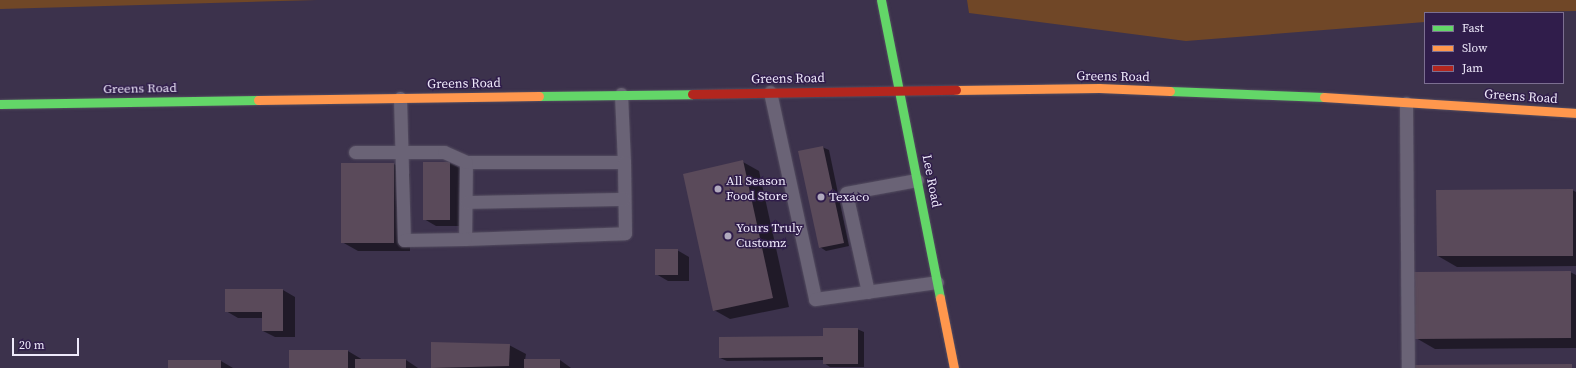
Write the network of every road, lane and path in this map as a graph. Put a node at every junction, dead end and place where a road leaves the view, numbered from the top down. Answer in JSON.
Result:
{"nodes":[{"id":1,"x":881,"y":0,"type":"edge"},
{"id":2,"x":900,"y":90,"type":"junction"},
{"id":3,"x":770,"y":92,"type":"junction"},
{"id":4,"x":621,"y":94,"type":"junction"},
{"id":5,"x":400,"y":98,"type":"junction"},
{"id":6,"x":1406,"y":103,"type":"junction"},
{"id":7,"x":0,"y":104,"type":"edge"},
{"id":8,"x":1576,"y":113,"type":"edge"},
{"id":9,"x":356,"y":152,"type":"dead end"},
{"id":10,"x":402,"y":152,"type":"junction"},
{"id":11,"x":466,"y":162,"type":"junction"},
{"id":12,"x":624,"y":162,"type":"junction"},
{"id":13,"x":917,"y":180,"type":"junction"},
{"id":14,"x":624,"y":199,"type":"junction"},
{"id":15,"x":466,"y":202,"type":"junction"},
{"id":16,"x":465,"y":239,"type":"junction"},
{"id":17,"x":937,"y":282,"type":"junction"},
{"id":18,"x":868,"y":292,"type":"junction"},
{"id":19,"x":954,"y":368,"type":"edge"},
{"id":20,"x":1408,"y":368,"type":"edge"}],
"edges":[{"from":1,"to":2,"type":"main road","name":"Lee Road"},
{"from":2,"to":3,"type":"main road","name":"Greens Road"},
{"from":2,"to":6,"type":"main road","name":"Greens Road"},
{"from":2,"to":13,"type":"main road","name":"Lee Road"},
{"from":3,"to":4,"type":"main road","name":"Greens Road"},
{"from":3,"to":18,"type":"lane"},
{"from":4,"to":5,"type":"main road","name":"Greens Road"},
{"from":4,"to":12,"type":"lane"},
{"from":5,"to":7,"type":"main road","name":"Greens Road"},
{"from":5,"to":10,"type":"lane"},
{"from":6,"to":8,"type":"main road","name":"Greens Road"},
{"from":6,"to":20,"type":"lane"},
{"from":9,"to":10,"type":"lane"},
{"from":10,"to":11,"type":"lane"},
{"from":10,"to":16,"type":"lane"},
{"from":11,"to":12,"type":"lane"},
{"from":11,"to":15,"type":"lane"},
{"from":12,"to":14,"type":"lane"},
{"from":13,"to":17,"type":"main road","name":"Lee Road"},
{"from":13,"to":18,"type":"lane"},
{"from":14,"to":15,"type":"lane"},
{"from":14,"to":16,"type":"lane"},
{"from":15,"to":16,"type":"lane"},
{"from":17,"to":18,"type":"lane"},
{"from":17,"to":19,"type":"main road","name":"Lee Road"}]}
